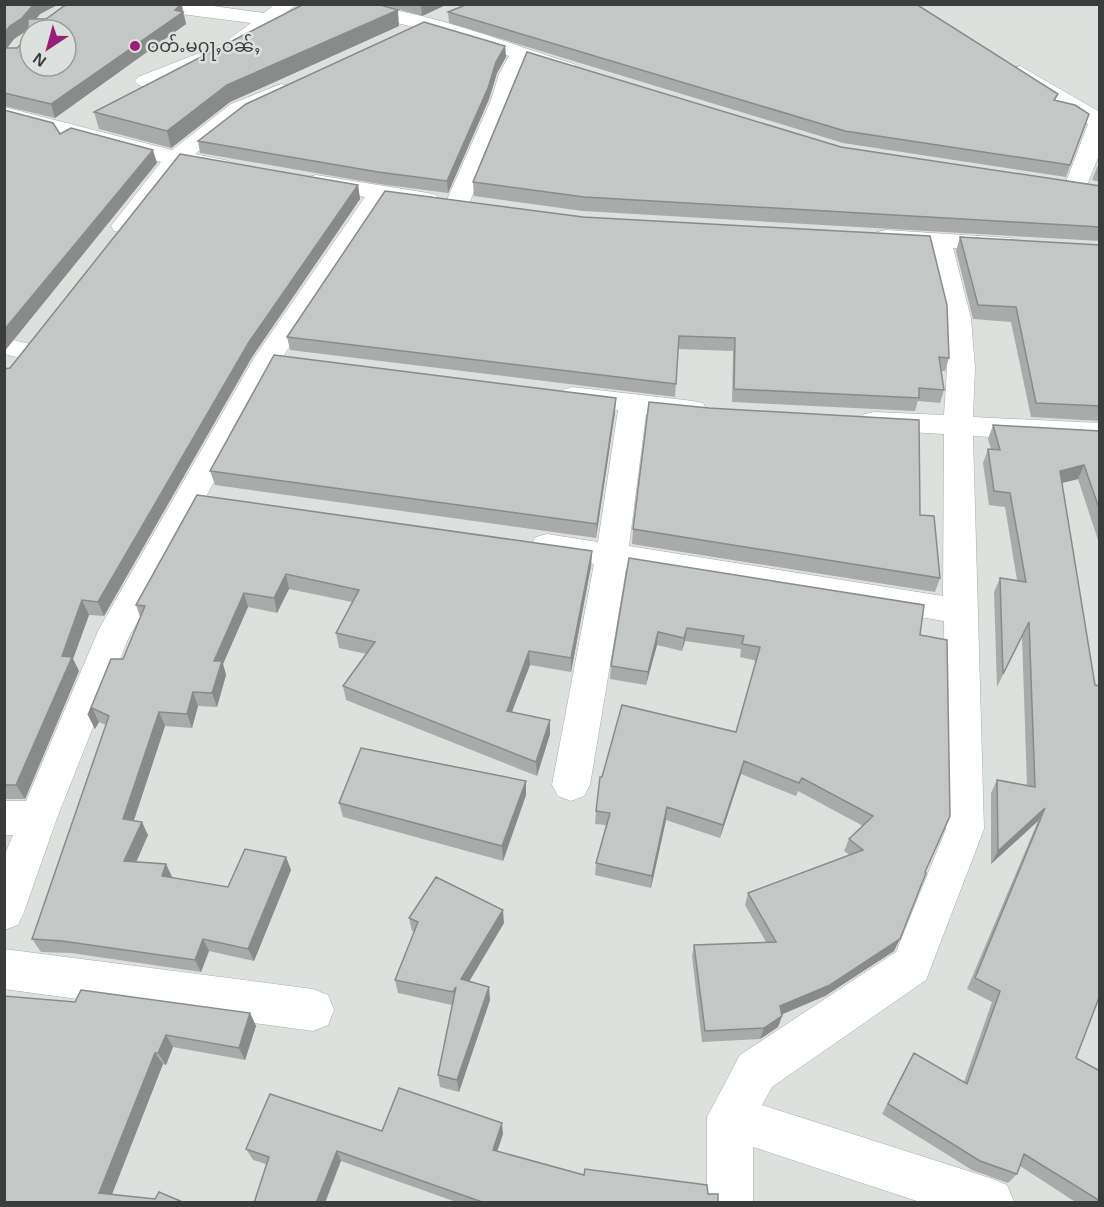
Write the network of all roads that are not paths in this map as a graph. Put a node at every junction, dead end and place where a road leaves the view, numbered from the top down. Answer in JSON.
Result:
{"nodes":[{"id":1,"x":150,"y":4,"type":"edge"},
{"id":2,"x":288,"y":4,"type":"edge"},
{"id":3,"x":357,"y":5,"type":"edge"},
{"id":4,"x":453,"y":12,"type":"edge"},
{"id":5,"x":268,"y":19,"type":"junction"},
{"id":6,"x":424,"y":24,"type":"junction"},
{"id":7,"x":393,"y":38,"type":"edge"},
{"id":8,"x":520,"y":54,"type":"junction"},
{"id":9,"x":1000,"y":60,"type":"edge"},
{"id":10,"x":586,"y":74,"type":"edge"},
{"id":11,"x":145,"y":81,"type":"dead end"},
{"id":12,"x":301,"y":81,"type":"edge"},
{"id":13,"x":4,"y":113,"type":"edge"},
{"id":14,"x":1098,"y":119,"type":"edge"},
{"id":15,"x":176,"y":158,"type":"junction"},
{"id":16,"x":244,"y":170,"type":"edge"},
{"id":17,"x":289,"y":177,"type":"edge"},
{"id":18,"x":1100,"y":191,"type":"edge"},
{"id":19,"x":379,"y":193,"type":"junction"},
{"id":20,"x":867,"y":236,"type":"edge"},
{"id":21,"x":938,"y":239,"type":"junction"},
{"id":22,"x":111,"y":240,"type":"edge"},
{"id":23,"x":1020,"y":244,"type":"edge"},
{"id":24,"x":23,"y":343,"type":"edge"},
{"id":25,"x":4,"y":375,"type":"edge"},
{"id":26,"x":551,"y":393,"type":"edge"},
{"id":27,"x":633,"y":403,"type":"junction"},
{"id":28,"x":719,"y":413,"type":"edge"},
{"id":29,"x":851,"y":420,"type":"edge"},
{"id":30,"x":958,"y":425,"type":"junction"},
{"id":31,"x":1100,"y":433,"type":"edge"},
{"id":32,"x":191,"y":495,"type":"junction"},
{"id":33,"x":226,"y":500,"type":"edge"},
{"id":34,"x":519,"y":541,"type":"edge"},
{"id":35,"x":612,"y":555,"type":"junction"},
{"id":36,"x":960,"y":611,"type":"junction"},
{"id":37,"x":571,"y":785,"type":"dead end"},
{"id":38,"x":21,"y":818,"type":"edge"},
{"id":39,"x":4,"y":912,"type":"edge"},
{"id":40,"x":4,"y":969,"type":"edge"},
{"id":41,"x":312,"y":1010,"type":"dead end"},
{"id":42,"x":730,"y":1117,"type":"junction"},
{"id":43,"x":730,"y":1203,"type":"edge"},
{"id":44,"x":990,"y":1203,"type":"edge"}],
"edges":[{"from":1,"to":5,"type":"street"},
{"from":2,"to":5,"type":"street"},
{"from":3,"to":6,"type":"street"},
{"from":4,"to":6,"type":"street"},
{"from":5,"to":11,"type":"street"},
{"from":6,"to":7,"type":"street"},
{"from":6,"to":8,"type":"street"},
{"from":8,"to":10,"type":"street"},
{"from":8,"to":19,"type":"street"},
{"from":9,"to":14,"type":"street"},
{"from":12,"to":15,"type":"street"},
{"from":13,"to":15,"type":"street"},
{"from":14,"to":18,"type":"street"},
{"from":15,"to":16,"type":"street"},
{"from":15,"to":22,"type":"street"},
{"from":17,"to":19,"type":"street"},
{"from":19,"to":32,"type":"street"},
{"from":20,"to":21,"type":"street"},
{"from":21,"to":23,"type":"street"},
{"from":21,"to":30,"type":"street"},
{"from":24,"to":25,"type":"street"},
{"from":26,"to":27,"type":"street"},
{"from":27,"to":28,"type":"street"},
{"from":27,"to":35,"type":"street"},
{"from":29,"to":30,"type":"street"},
{"from":30,"to":31,"type":"street"},
{"from":30,"to":36,"type":"street"},
{"from":32,"to":33,"type":"street"},
{"from":32,"to":38,"type":"street"},
{"from":34,"to":35,"type":"street"},
{"from":35,"to":36,"type":"street"},
{"from":35,"to":37,"type":"street"},
{"from":36,"to":42,"type":"street"},
{"from":38,"to":39,"type":"street"},
{"from":40,"to":41,"type":"street"},
{"from":42,"to":43,"type":"street"},
{"from":42,"to":44,"type":"street"}]}
